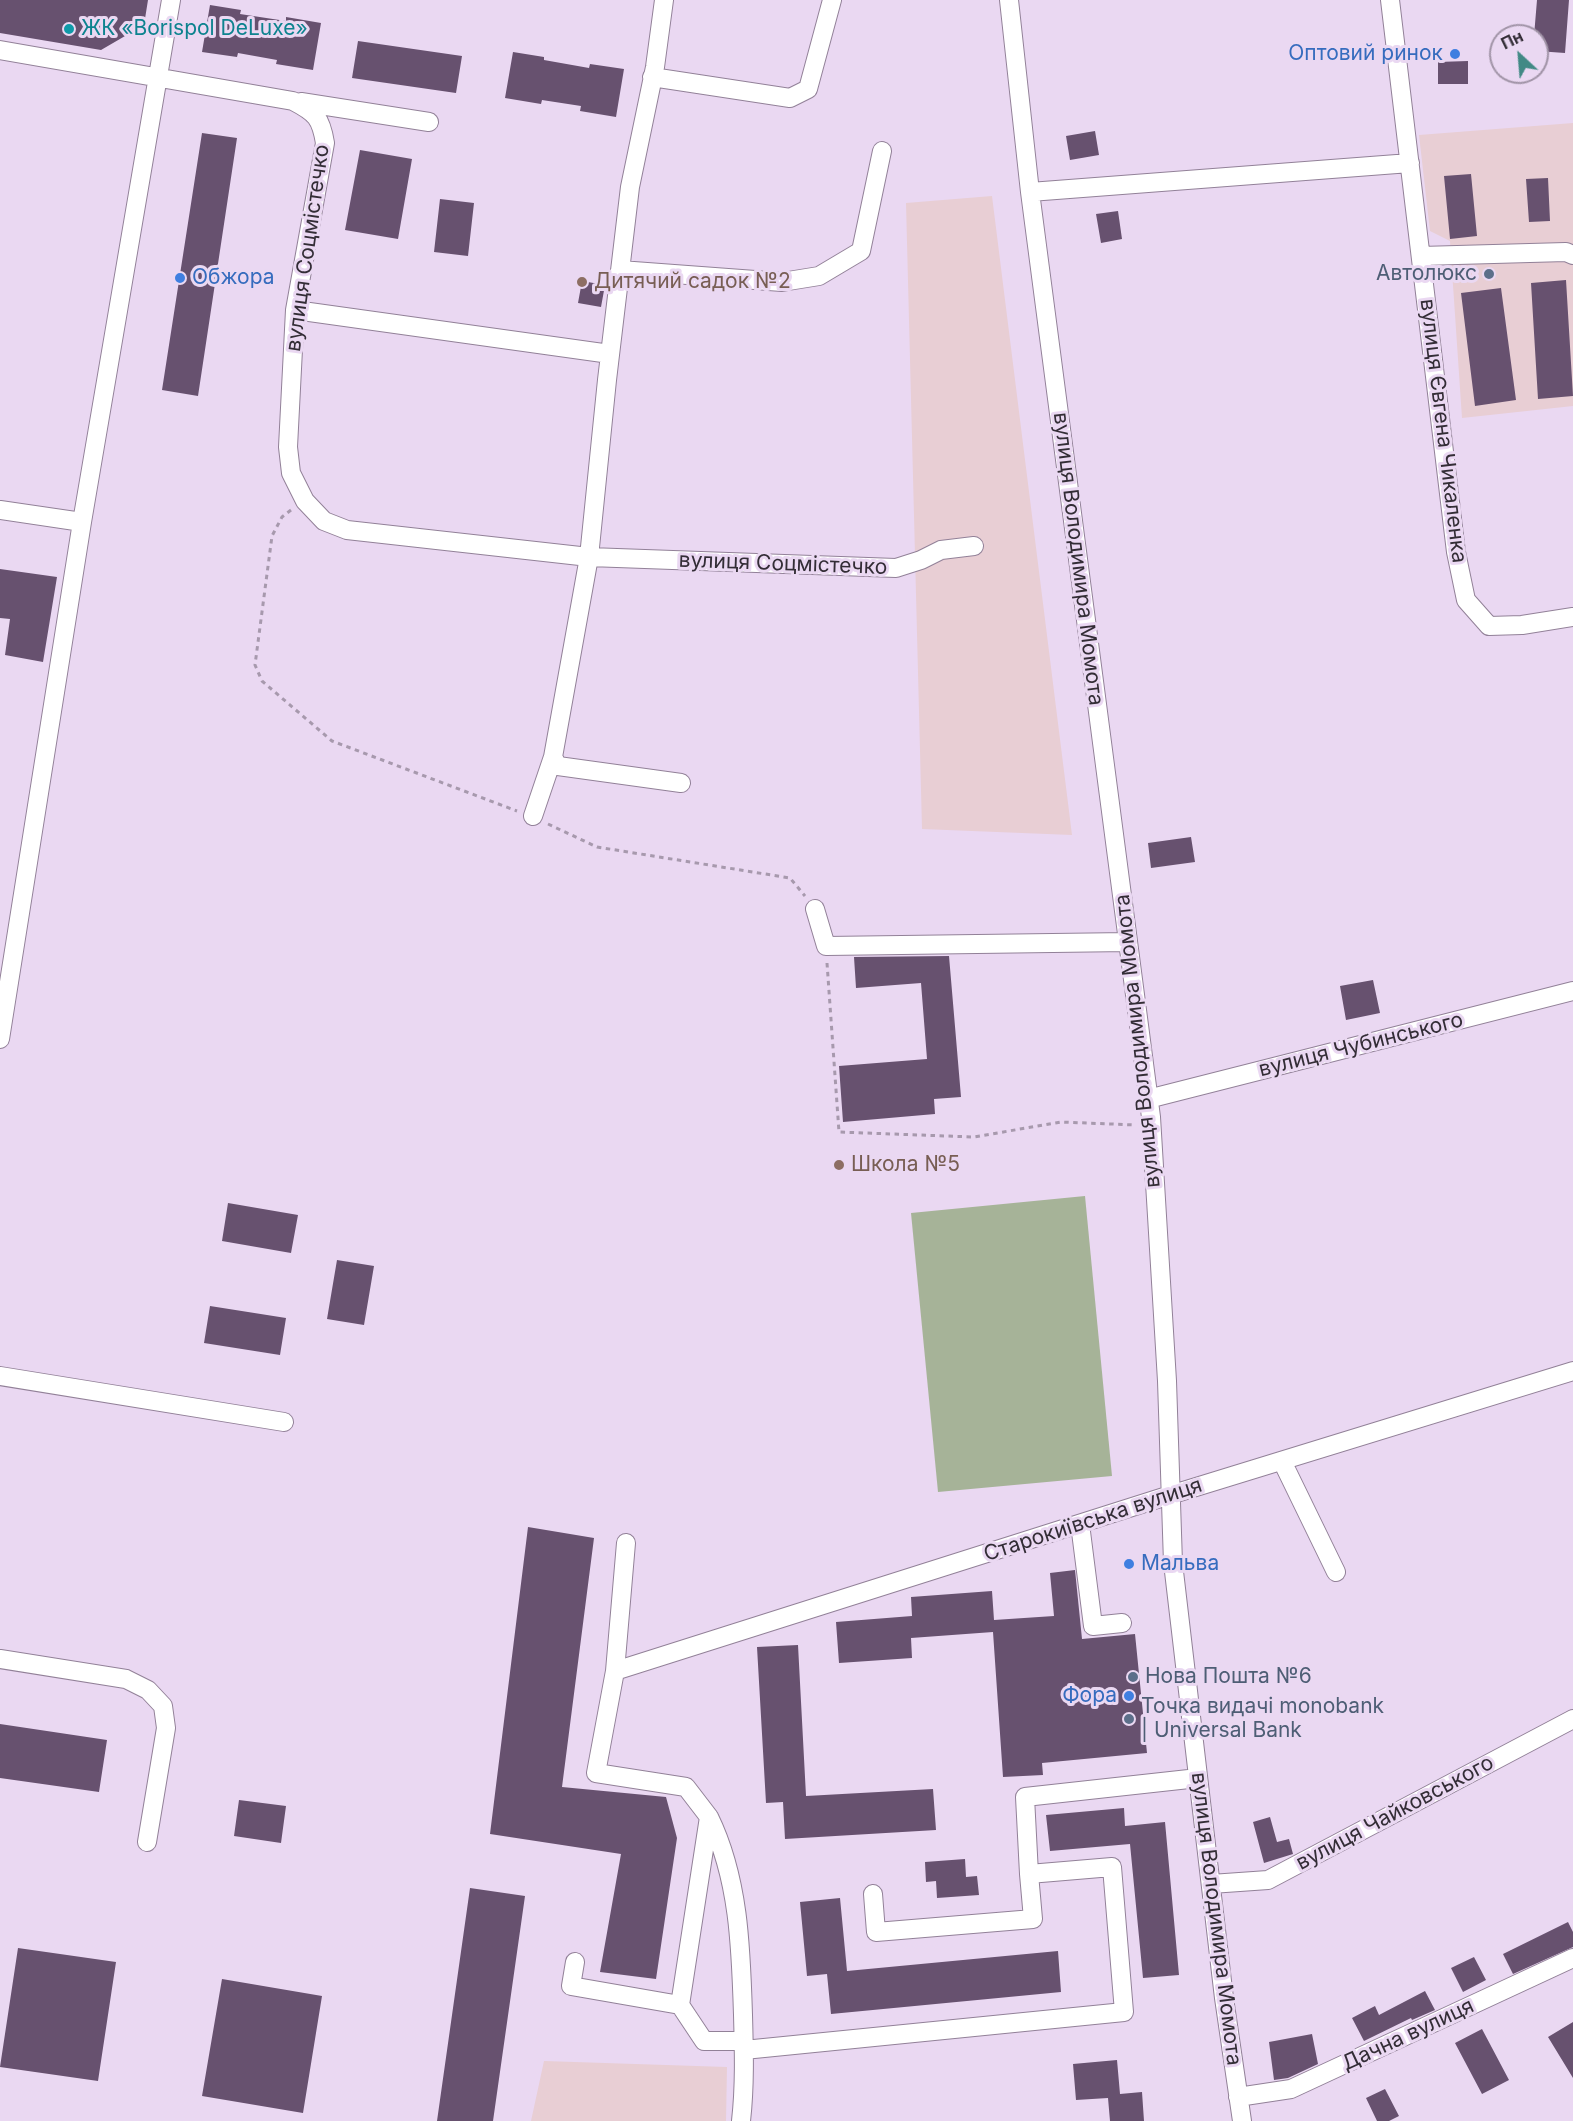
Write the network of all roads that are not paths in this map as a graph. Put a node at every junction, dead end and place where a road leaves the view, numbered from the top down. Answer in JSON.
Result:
{"nodes":[{"id":1,"x":171,"y":0,"type":"edge"},
{"id":2,"x":664,"y":0,"type":"edge"},
{"id":3,"x":832,"y":0,"type":"edge"},
{"id":4,"x":1009,"y":0,"type":"edge"},
{"id":5,"x":1390,"y":0,"type":"edge"},
{"id":6,"x":0,"y":50,"type":"edge"},
{"id":7,"x":157,"y":77,"type":"junction"},
{"id":8,"x":652,"y":77,"type":"junction"},
{"id":9,"x":293,"y":101,"type":"junction"},
{"id":10,"x":429,"y":122,"type":"dead end"},
{"id":11,"x":882,"y":151,"type":"dead end"},
{"id":12,"x":1410,"y":163,"type":"junction"},
{"id":13,"x":1030,"y":192,"type":"junction"},
{"id":14,"x":1573,"y":255,"type":"edge"},
{"id":15,"x":1421,"y":256,"type":"junction"},
{"id":16,"x":620,"y":270,"type":"junction"},
{"id":17,"x":295,"y":310,"type":"junction"},
{"id":18,"x":610,"y":354,"type":"junction"},
{"id":19,"x":0,"y":510,"type":"edge"},
{"id":20,"x":82,"y":522,"type":"junction"},
{"id":21,"x":974,"y":546,"type":"dead end"},
{"id":22,"x":589,"y":557,"type":"junction"},
{"id":23,"x":1573,"y":617,"type":"edge"},
{"id":24,"x":553,"y":757,"type":"junction"},
{"id":25,"x":681,"y":783,"type":"dead end"},
{"id":26,"x":533,"y":816,"type":"road end"},
{"id":27,"x":815,"y":909,"type":"road end"},
{"id":28,"x":1128,"y":942,"type":"junction"},
{"id":29,"x":1573,"y":991,"type":"edge"},
{"id":30,"x":3,"y":999,"type":"edge"},
{"id":31,"x":0,"y":1039,"type":"edge"},
{"id":32,"x":1148,"y":1099,"type":"junction"},
{"id":33,"x":1573,"y":1371,"type":"edge"},
{"id":34,"x":0,"y":1376,"type":"edge"},
{"id":35,"x":284,"y":1422,"type":"dead end"},
{"id":36,"x":1282,"y":1461,"type":"junction"},
{"id":37,"x":1170,"y":1495,"type":"junction"},
{"id":38,"x":1080,"y":1524,"type":"junction"},
{"id":39,"x":626,"y":1543,"type":"dead end"},
{"id":40,"x":1336,"y":1572,"type":"dead end"},
{"id":41,"x":1122,"y":1623,"type":"dead end"},
{"id":42,"x":0,"y":1659,"type":"edge"},
{"id":43,"x":615,"y":1671,"type":"junction"},
{"id":44,"x":1573,"y":1719,"type":"edge"},
{"id":45,"x":1198,"y":1778,"type":"junction"},
{"id":46,"x":709,"y":1817,"type":"junction"},
{"id":47,"x":147,"y":1842,"type":"dead end"},
{"id":48,"x":1029,"y":1874,"type":"junction"},
{"id":49,"x":1211,"y":1884,"type":"junction"},
{"id":50,"x":873,"y":1894,"type":"dead end"},
{"id":51,"x":1573,"y":1958,"type":"edge"},
{"id":52,"x":575,"y":1962,"type":"dead end"},
{"id":53,"x":680,"y":2005,"type":"junction"},
{"id":54,"x":743,"y":2045,"type":"junction"},
{"id":55,"x":1238,"y":2097,"type":"junction"},
{"id":56,"x":741,"y":2121,"type":"edge"},
{"id":57,"x":1242,"y":2121,"type":"edge"}],
"edges":[{"from":1,"to":7,"type":"street"},
{"from":2,"to":8,"type":"street"},
{"from":3,"to":8,"type":"street"},
{"from":4,"to":13,"type":"street","name":"вулиця Володимира Момота"},
{"from":5,"to":12,"type":"street","name":"вулиця Євгена Чикаленка"},
{"from":6,"to":7,"type":"street","name":"вулиця Соцмістечко"},
{"from":7,"to":9,"type":"street","name":"вулиця Соцмістечко"},
{"from":7,"to":20,"type":"street"},
{"from":8,"to":16,"type":"street"},
{"from":9,"to":10,"type":"street"},
{"from":9,"to":17,"type":"street","name":"вулиця Соцмістечко"},
{"from":11,"to":16,"type":"street"},
{"from":12,"to":13,"type":"street"},
{"from":12,"to":15,"type":"street","name":"вулиця Євгена Чикаленка"},
{"from":13,"to":28,"type":"street","name":"вулиця Володимира Момота"},
{"from":14,"to":15,"type":"street"},
{"from":15,"to":23,"type":"street","name":"вулиця Євгена Чикаленка"},
{"from":16,"to":18,"type":"street"},
{"from":17,"to":18,"type":"street"},
{"from":17,"to":22,"type":"street","name":"вулиця Соцмістечко"},
{"from":18,"to":22,"type":"street"},
{"from":19,"to":20,"type":"street"},
{"from":20,"to":30,"type":"street"},
{"from":21,"to":22,"type":"street","name":"вулиця Соцмістечко"},
{"from":22,"to":24,"type":"street"},
{"from":24,"to":25,"type":"street"},
{"from":24,"to":26,"type":"street"},
{"from":27,"to":28,"type":"street"},
{"from":28,"to":32,"type":"street","name":"вулиця Володимира Момота"},
{"from":29,"to":32,"type":"street","name":"вулиця Чубинського"},
{"from":30,"to":31,"type":"street"},
{"from":32,"to":37,"type":"street","name":"вулиця Володимира Момота"},
{"from":33,"to":36,"type":"street","name":"Старокиївська вулиця"},
{"from":34,"to":35,"type":"street"},
{"from":36,"to":37,"type":"street","name":"Старокиївська вулиця"},
{"from":36,"to":40,"type":"street"},
{"from":37,"to":38,"type":"street","name":"Старокиївська вулиця"},
{"from":37,"to":45,"type":"street","name":"вулиця Володимира Момота"},
{"from":38,"to":41,"type":"street"},
{"from":38,"to":43,"type":"street","name":"Старокиївська вулиця"},
{"from":39,"to":43,"type":"street"},
{"from":42,"to":47,"type":"street"},
{"from":43,"to":46,"type":"street"},
{"from":44,"to":49,"type":"street","name":"вулиця Чайковського"},
{"from":45,"to":48,"type":"street"},
{"from":45,"to":49,"type":"street","name":"вулиця Володимира Момота"},
{"from":46,"to":53,"type":"street"},
{"from":46,"to":54,"type":"street"},
{"from":48,"to":50,"type":"street"},
{"from":48,"to":54,"type":"street"},
{"from":49,"to":55,"type":"street","name":"вулиця Володимира Момота"},
{"from":51,"to":55,"type":"street","name":"Дачна вулиця"},
{"from":52,"to":53,"type":"street"},
{"from":53,"to":54,"type":"street"},
{"from":54,"to":56,"type":"street"},
{"from":55,"to":57,"type":"street","name":"вулиця Володимира Момота"}]}
